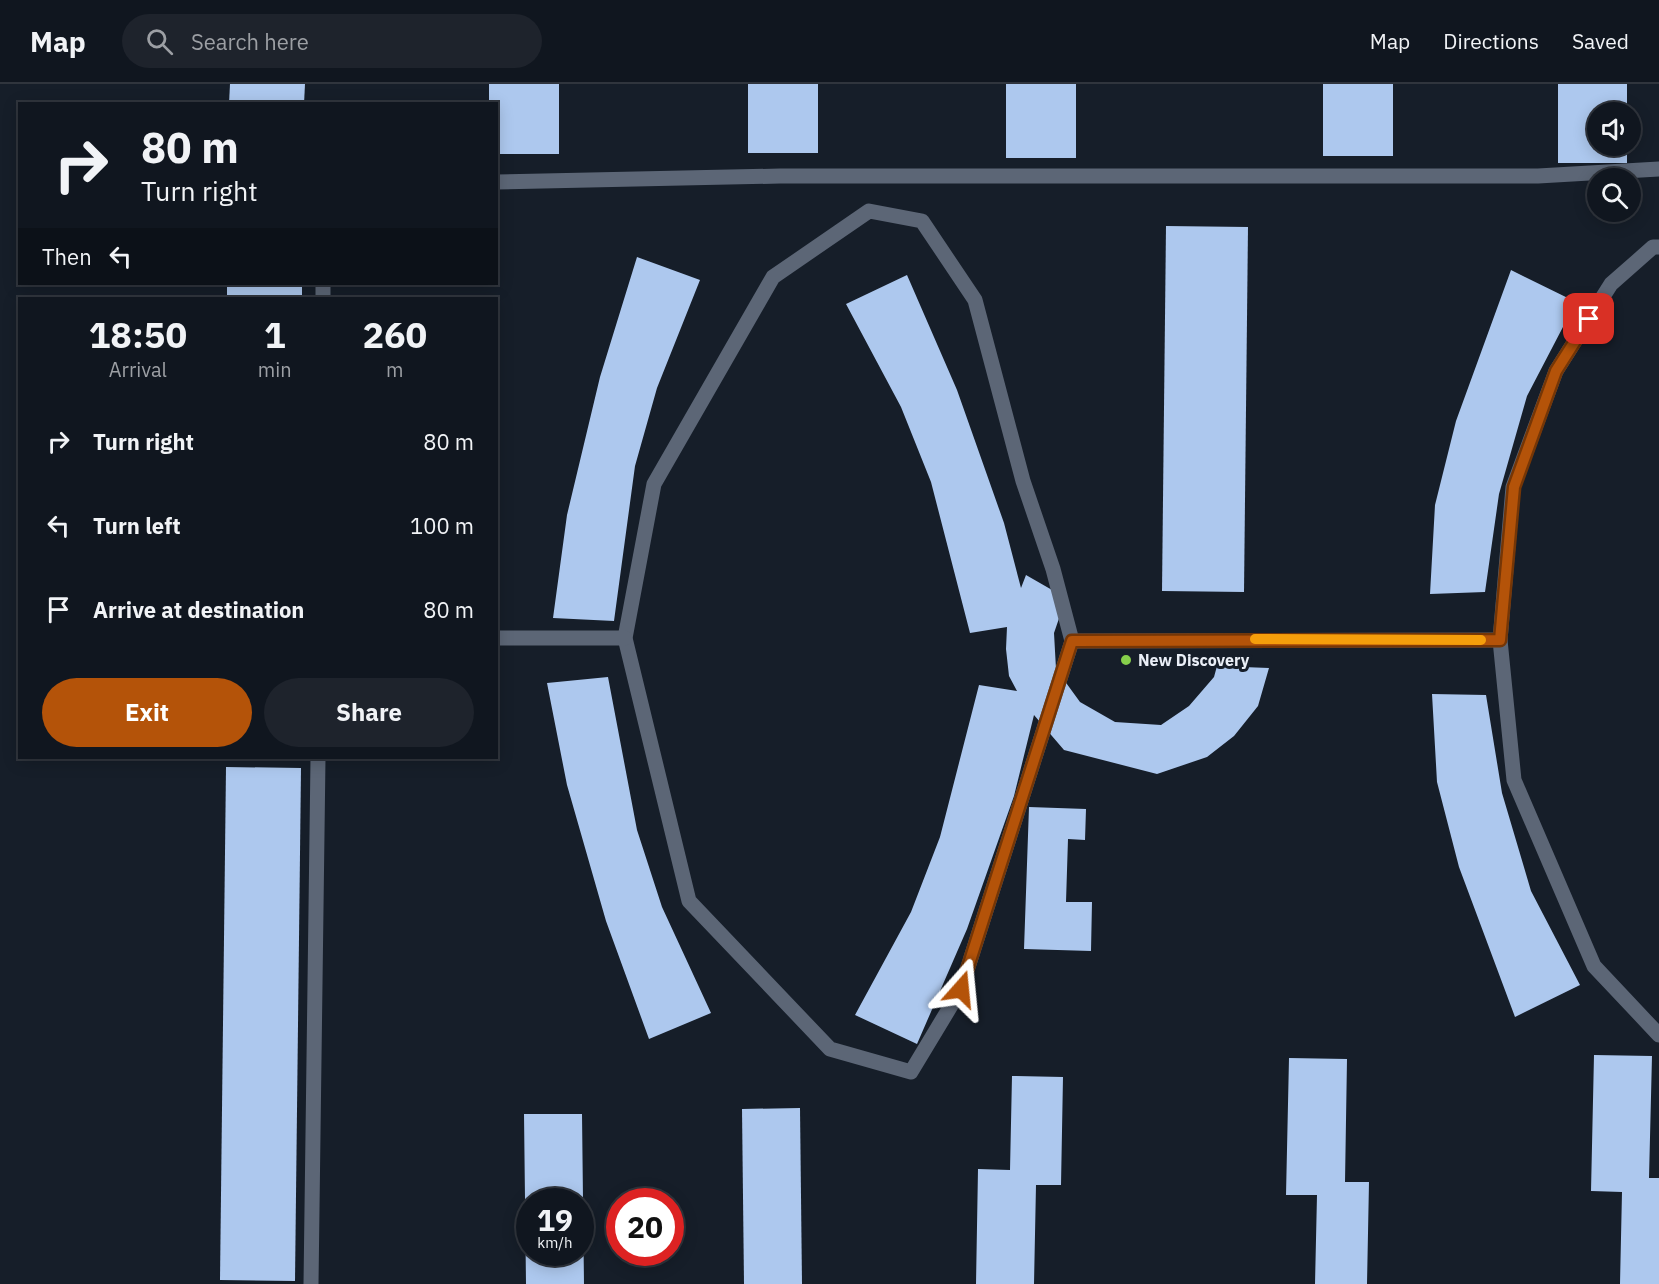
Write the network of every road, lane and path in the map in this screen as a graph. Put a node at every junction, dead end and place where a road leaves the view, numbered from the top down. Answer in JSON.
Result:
{"nodes":[{"id":1,"x":1659,"y":169,"type":"edge"},
{"id":2,"x":498,"y":182,"type":"edge"},
{"id":3,"x":1659,"y":247,"type":"edge"},
{"id":4,"x":498,"y":638,"type":"edge"},
{"id":5,"x":625,"y":638,"type":"junction"},
{"id":6,"x":1500,"y":640,"type":"junction"},
{"id":7,"x":1072,"y":641,"type":"junction"},
{"id":8,"x":318,"y":759,"type":"edge"},
{"id":9,"x":1659,"y":1035,"type":"edge"},
{"id":10,"x":311,"y":1284,"type":"edge"}],
"edges":[{"from":1,"to":2,"type":"lane"},
{"from":3,"to":6,"type":"lane"},
{"from":4,"to":5,"type":"lane"},
{"from":5,"to":7,"type":"lane"},
{"from":5,"to":7,"type":"lane"},
{"from":6,"to":7,"type":"lane"},
{"from":6,"to":9,"type":"lane"},
{"from":8,"to":10,"type":"lane"}]}
